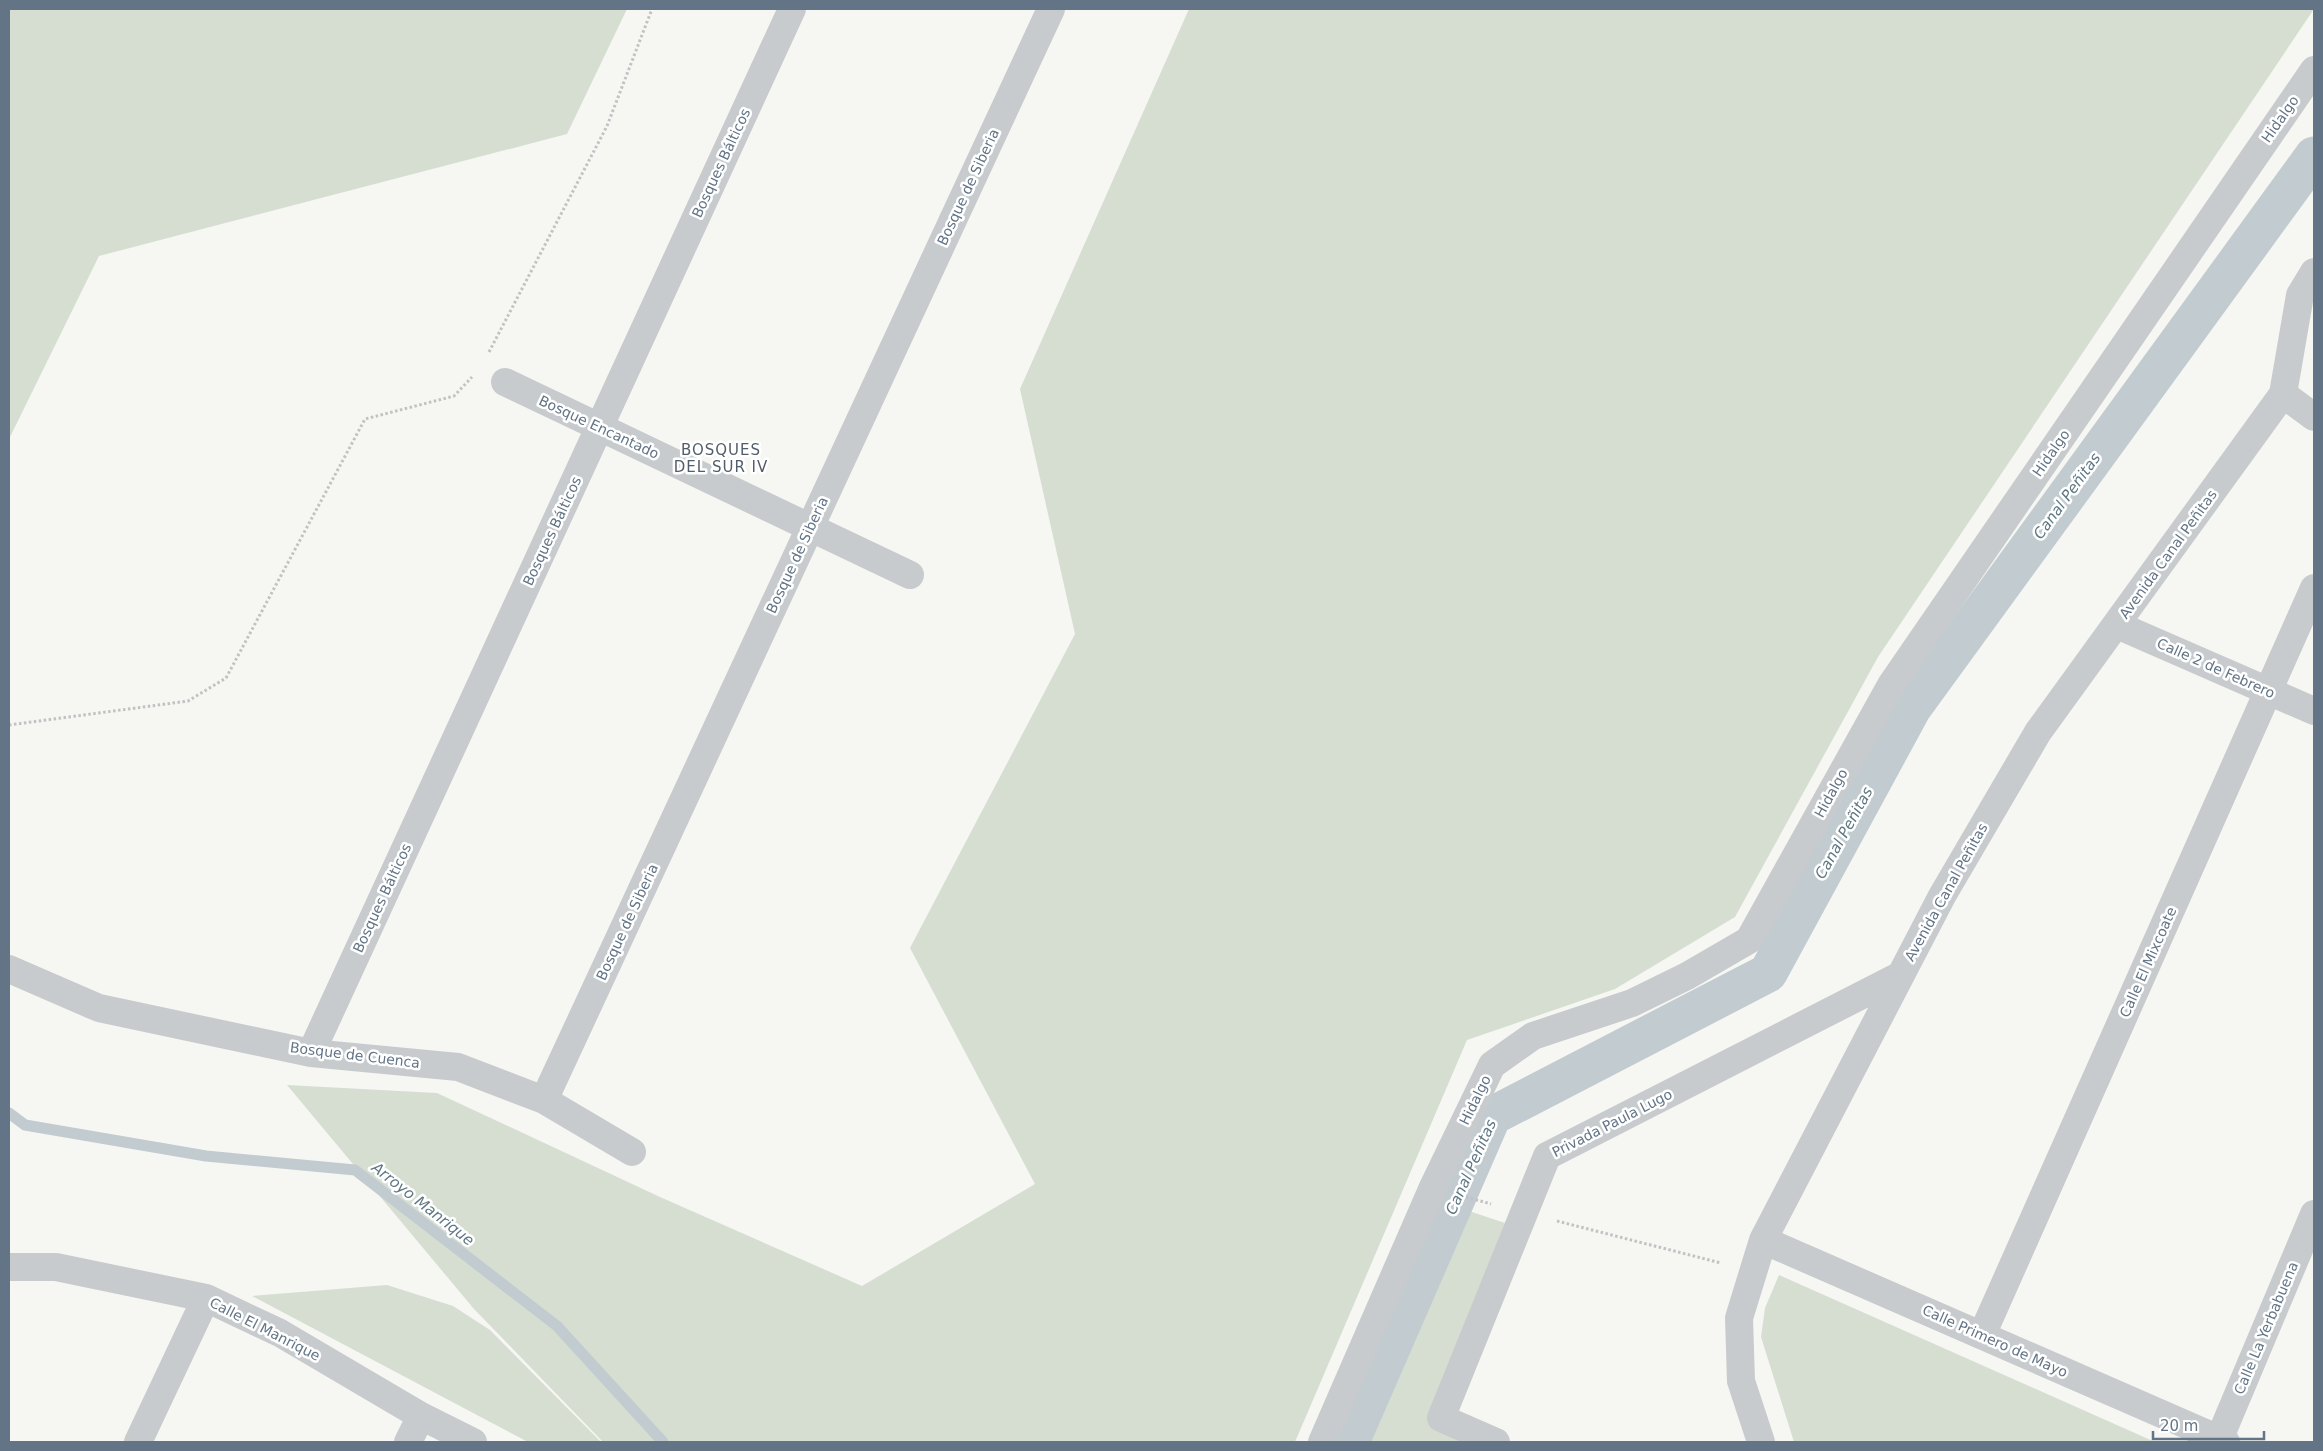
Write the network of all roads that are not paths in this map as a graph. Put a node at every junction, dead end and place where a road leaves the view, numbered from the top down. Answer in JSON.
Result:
{"nodes":[{"id":1,"x":792,"y":9,"type":"edge"},
{"id":2,"x":1051,"y":9,"type":"edge"},
{"id":3,"x":2314,"y":70,"type":"edge"},
{"id":4,"x":2314,"y":272,"type":"edge"},
{"id":5,"x":505,"y":382,"type":"dead end"},
{"id":6,"x":2283,"y":394,"type":"junction"},
{"id":7,"x":2314,"y":417,"type":"edge"},
{"id":8,"x":600,"y":427,"type":"junction"},
{"id":9,"x":810,"y":527,"type":"junction"},
{"id":10,"x":910,"y":575,"type":"dead end"},
{"id":11,"x":2314,"y":588,"type":"edge"},
{"id":12,"x":2117,"y":625,"type":"junction"},
{"id":13,"x":2268,"y":691,"type":"junction"},
{"id":14,"x":2314,"y":711,"type":"edge"},
{"id":15,"x":9,"y":969,"type":"edge"},
{"id":16,"x":1901,"y":975,"type":"junction"},
{"id":17,"x":311,"y":1053,"type":"junction"},
{"id":18,"x":544,"y":1100,"type":"junction"},
{"id":19,"x":632,"y":1152,"type":"dead end"},
{"id":20,"x":2314,"y":1214,"type":"edge"},
{"id":21,"x":1763,"y":1240,"type":"junction"},
{"id":22,"x":9,"y":1267,"type":"edge"},
{"id":23,"x":206,"y":1298,"type":"junction"},
{"id":24,"x":1982,"y":1335,"type":"junction"},
{"id":25,"x":421,"y":1416,"type":"junction"},
{"id":26,"x":2221,"y":1441,"type":"edge"},
{"id":27,"x":138,"y":1442,"type":"edge"},
{"id":28,"x":408,"y":1442,"type":"edge"},
{"id":29,"x":473,"y":1442,"type":"edge"},
{"id":30,"x":1322,"y":1442,"type":"edge"},
{"id":31,"x":1496,"y":1442,"type":"edge"},
{"id":32,"x":1761,"y":1442,"type":"edge"}],
"edges":[{"from":1,"to":8,"type":"street","name":"Bosques Bálticos"},
{"from":2,"to":9,"type":"street","name":"Bosque de Siberia"},
{"from":3,"to":30,"type":"street","name":"Hidalgo"},
{"from":4,"to":6,"type":"street"},
{"from":5,"to":8,"type":"street","name":"Bosque Encantado"},
{"from":6,"to":7,"type":"street"},
{"from":6,"to":12,"type":"street","name":"Avenida Canal Peñitas"},
{"from":8,"to":9,"type":"street","name":"Bosque Encantado"},
{"from":8,"to":17,"type":"street","name":"Bosques Bálticos"},
{"from":9,"to":10,"type":"street","name":"Bosque Encantado"},
{"from":9,"to":18,"type":"street","name":"Bosque de Siberia"},
{"from":11,"to":13,"type":"street","name":"Calle El Mixcoate"},
{"from":12,"to":13,"type":"street","name":"Calle 2 de Febrero"},
{"from":12,"to":16,"type":"street","name":"Avenida Canal Peñitas"},
{"from":13,"to":14,"type":"street","name":"Calle 2 de Febrero"},
{"from":13,"to":24,"type":"street","name":"Calle El Mixcoate"},
{"from":15,"to":17,"type":"street","name":"Bosque de Cuenca"},
{"from":16,"to":21,"type":"street","name":"Avenida Canal Peñitas"},
{"from":16,"to":31,"type":"street","name":"Privada Paula Lugo"},
{"from":17,"to":18,"type":"street","name":"Bosque de Cuenca"},
{"from":18,"to":19,"type":"street","name":"Bosque de Cuenca"},
{"from":20,"to":26,"type":"street","name":"Calle La Yerbabuena"},
{"from":21,"to":24,"type":"street","name":"Calle Primero de Mayo"},
{"from":21,"to":32,"type":"street","name":"Avenida Canal Peñitas"},
{"from":22,"to":23,"type":"street","name":"Calle El Manrique"},
{"from":23,"to":25,"type":"street","name":"Calle El Manrique"},
{"from":23,"to":27,"type":"street"},
{"from":24,"to":26,"type":"street","name":"Calle Primero de Mayo"},
{"from":25,"to":28,"type":"street"},
{"from":25,"to":29,"type":"street","name":"Calle El Manrique"}]}
